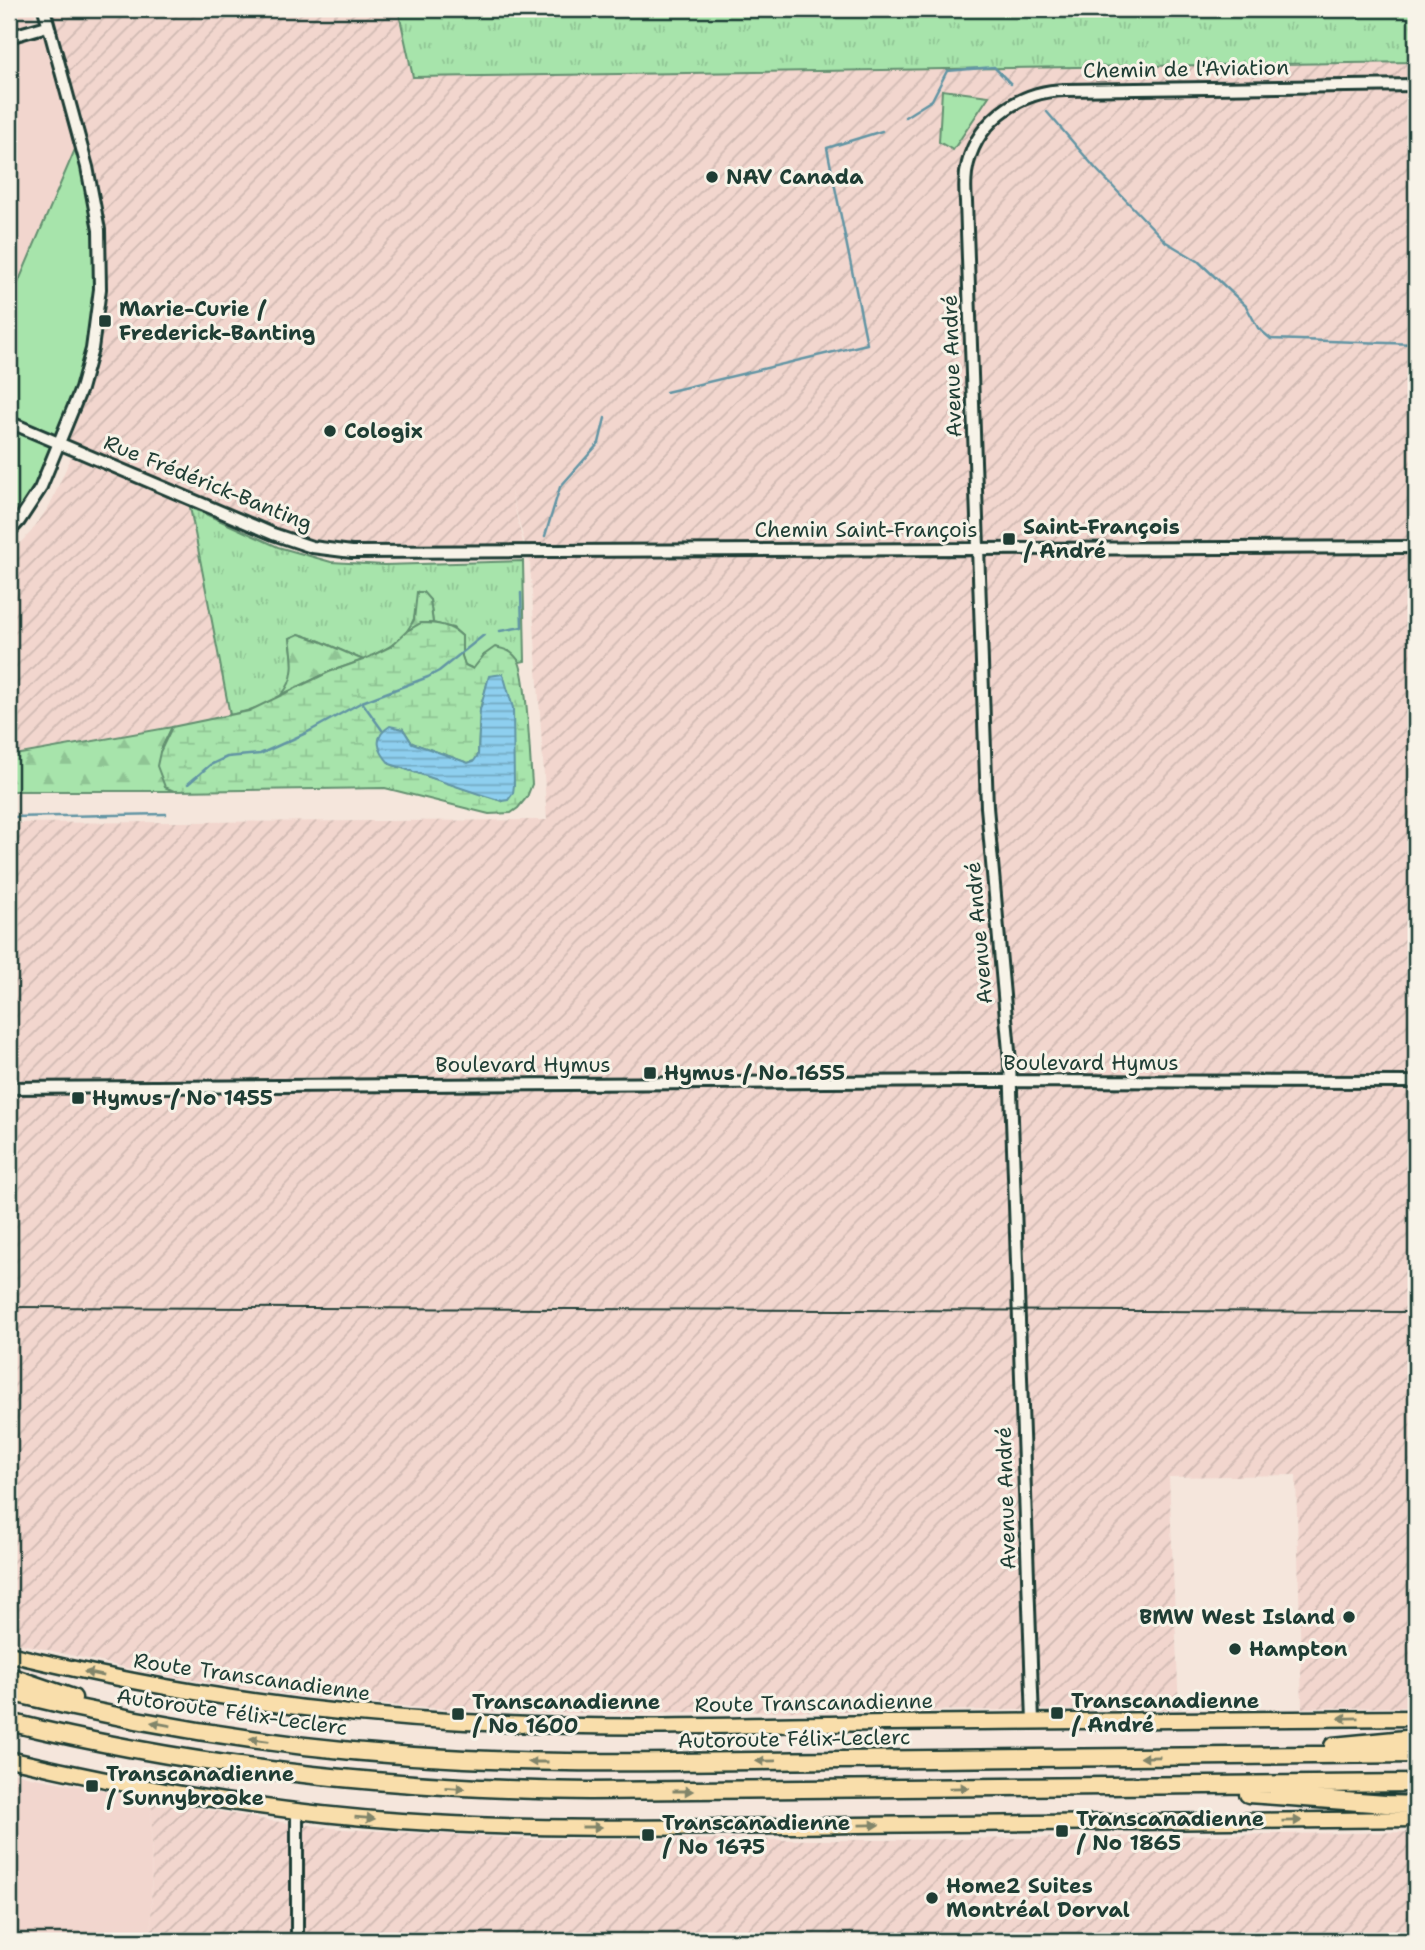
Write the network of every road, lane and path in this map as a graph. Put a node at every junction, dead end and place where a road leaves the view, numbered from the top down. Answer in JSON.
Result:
{"nodes":[{"id":1,"x":44,"y":9,"type":"edge"},
{"id":2,"x":47,"y":26,"type":"junction"},
{"id":3,"x":9,"y":37,"type":"edge"},
{"id":4,"x":1416,"y":85,"type":"edge"},
{"id":5,"x":976,"y":143,"type":"joint"},
{"id":6,"x":9,"y":422,"type":"edge"},
{"id":7,"x":59,"y":443,"type":"junction"},
{"id":8,"x":9,"y":531,"type":"edge"},
{"id":9,"x":1416,"y":547,"type":"edge"},
{"id":10,"x":978,"y":549,"type":"junction"},
{"id":11,"x":525,"y":551,"type":"joint"},
{"id":12,"x":1010,"y":1082,"type":"junction"},
{"id":13,"x":1416,"y":1082,"type":"edge"},
{"id":14,"x":9,"y":1088,"type":"edge"},
{"id":15,"x":9,"y":1654,"type":"edge"},
{"id":16,"x":9,"y":1676,"type":"edge"},
{"id":17,"x":9,"y":1692,"type":"edge"},
{"id":18,"x":1416,"y":1718,"type":"edge"},
{"id":19,"x":135,"y":1720,"type":"junction"},
{"id":20,"x":1032,"y":1721,"type":"junction"},
{"id":21,"x":9,"y":1724,"type":"edge"},
{"id":22,"x":1416,"y":1738,"type":"edge"},
{"id":23,"x":1416,"y":1754,"type":"edge"},
{"id":24,"x":1219,"y":1756,"type":"junction"},
{"id":25,"x":9,"y":1759,"type":"edge"},
{"id":26,"x":1416,"y":1783,"type":"edge"},
{"id":27,"x":1133,"y":1786,"type":"junction"},
{"id":28,"x":1416,"y":1804,"type":"edge"},
{"id":29,"x":297,"y":1811,"type":"junction"},
{"id":30,"x":1416,"y":1819,"type":"edge"},
{"id":31,"x":297,"y":1941,"type":"edge"}],
"edges":[{"from":1,"to":2,"type":"street"},
{"from":2,"to":3,"type":"street"},
{"from":2,"to":7,"type":"street"},
{"from":4,"to":5,"type":"street","name":"Chemin de l'Aviation"},
{"from":5,"to":10,"type":"street","name":"Avenue André"},
{"from":6,"to":7,"type":"street","name":"Rue Frédérick-Banting"},
{"from":7,"to":8,"type":"street"},
{"from":7,"to":11,"type":"street","name":"Rue Frédérick-Banting"},
{"from":9,"to":10,"type":"street","name":"Chemin Saint-François"},
{"from":10,"to":11,"type":"street","name":"Chemin Saint-François"},
{"from":10,"to":12,"type":"street","name":"Avenue André"},
{"from":12,"to":13,"type":"street","name":"Boulevard Hymus"},
{"from":12,"to":14,"type":"street","name":"Boulevard Hymus"},
{"from":12,"to":20,"type":"street","name":"Avenue André"},
{"from":20,"to":15,"type":"main road","name":"Route Transcanadienne","one_way":true},
{"from":16,"to":19,"type":"highway"},
{"from":17,"to":19,"type":"highway","name":"Autoroute Félix-Leclerc"},
{"from":18,"to":20,"type":"main road","name":"Route Transcanadienne","one_way":true},
{"from":24,"to":19,"type":"highway","name":"Autoroute Félix-Leclerc","one_way":true},
{"from":21,"to":27,"type":"highway","one_way":true},
{"from":22,"to":24,"type":"highway"},
{"from":23,"to":24,"type":"highway","name":"Autoroute Félix-Leclerc"},
{"from":25,"to":29,"type":"main road"},
{"from":26,"to":27,"type":"highway"},
{"from":27,"to":28,"type":"highway"},
{"from":29,"to":30,"type":"main road","one_way":true},
{"from":29,"to":31,"type":"street"}]}
